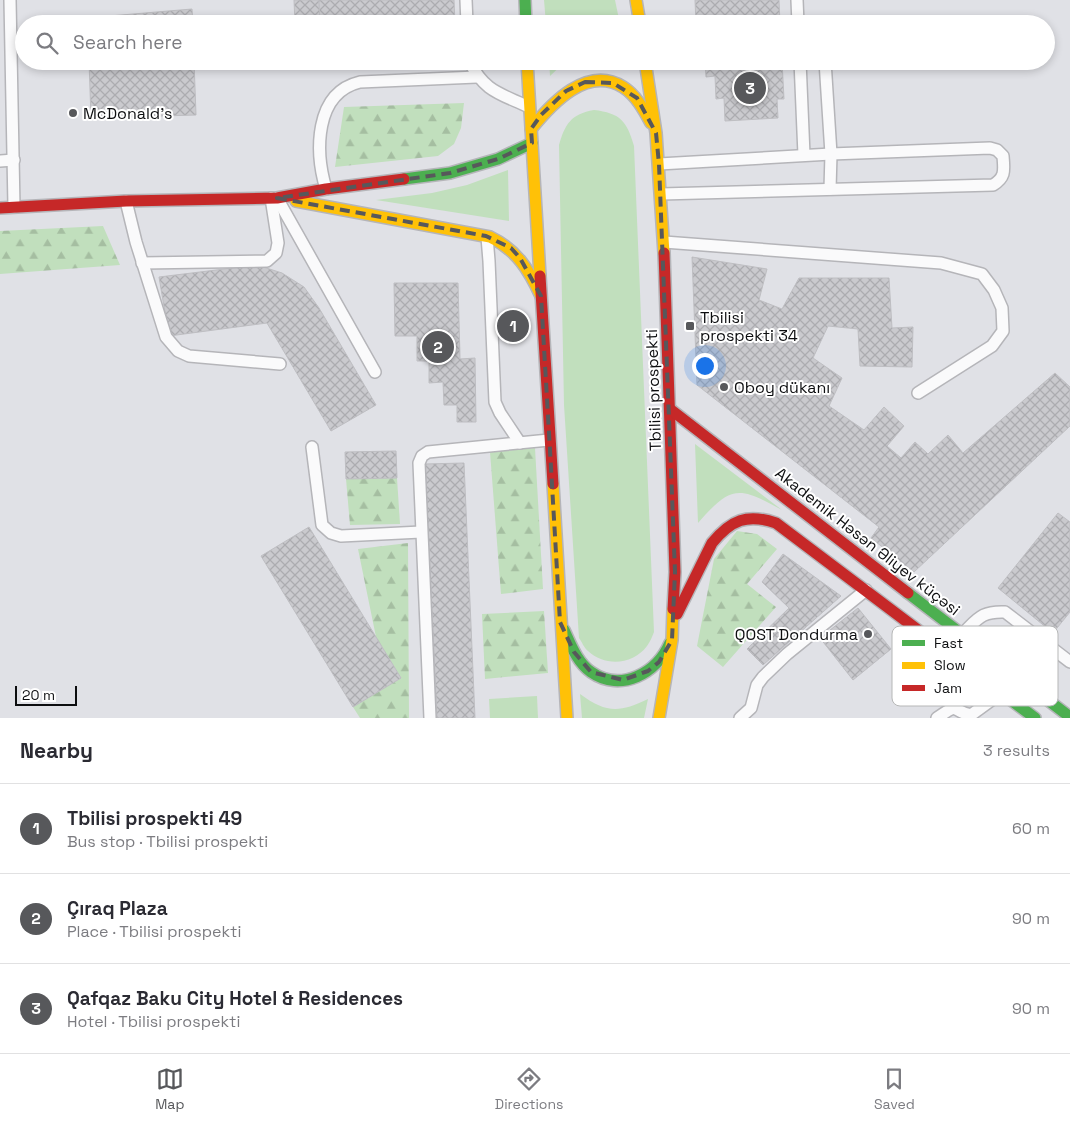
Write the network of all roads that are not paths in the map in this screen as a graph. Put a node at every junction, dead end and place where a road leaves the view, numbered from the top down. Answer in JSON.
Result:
{"nodes":[{"id":1,"x":10,"y":0,"type":"edge"},
{"id":2,"x":466,"y":0,"type":"edge"},
{"id":3,"x":525,"y":0,"type":"edge"},
{"id":4,"x":636,"y":0,"type":"edge"},
{"id":5,"x":797,"y":0,"type":"edge"},
{"id":6,"x":467,"y":15,"type":"edge"},
{"id":7,"x":526,"y":15,"type":"edge"},
{"id":8,"x":638,"y":15,"type":"edge"},
{"id":9,"x":798,"y":15,"type":"edge"},
{"id":10,"x":474,"y":70,"type":"edge"},
{"id":11,"x":528,"y":70,"type":"edge"},
{"id":12,"x":646,"y":70,"type":"edge"},
{"id":13,"x":800,"y":70,"type":"edge"},
{"id":14,"x":826,"y":70,"type":"edge"},
{"id":15,"x":477,"y":77,"type":"junction"},
{"id":16,"x":530,"y":107,"type":"junction"},
{"id":17,"x":531,"y":129,"type":"junction"},
{"id":18,"x":656,"y":134,"type":"junction"},
{"id":19,"x":532,"y":143,"type":"junction"},
{"id":20,"x":831,"y":154,"type":"junction"},
{"id":21,"x":804,"y":155,"type":"junction"},
{"id":22,"x":14,"y":160,"type":"junction"},
{"id":23,"x":0,"y":161,"type":"edge"},
{"id":24,"x":659,"y":164,"type":"junction"},
{"id":25,"x":326,"y":189,"type":"junction"},
{"id":26,"x":830,"y":189,"type":"junction"},
{"id":27,"x":661,"y":194,"type":"junction"},
{"id":28,"x":274,"y":198,"type":"junction"},
{"id":29,"x":126,"y":201,"type":"junction"},
{"id":30,"x":14,"y":207,"type":"junction"},
{"id":31,"x":330,"y":207,"type":"junction"},
{"id":32,"x":0,"y":208,"type":"edge"},
{"id":33,"x":486,"y":236,"type":"junction"},
{"id":34,"x":664,"y":242,"type":"junction"},
{"id":35,"x":142,"y":263,"type":"junction"},
{"id":36,"x":540,"y":296,"type":"junction"},
{"id":37,"x":280,"y":364,"type":"dead end"},
{"id":38,"x":375,"y":372,"type":"dead end"},
{"id":39,"x":918,"y":393,"type":"dead end"},
{"id":40,"x":670,"y":409,"type":"junction"},
{"id":41,"x":549,"y":440,"type":"junction"},
{"id":42,"x":520,"y":443,"type":"junction"},
{"id":43,"x":312,"y":447,"type":"dead end"},
{"id":44,"x":421,"y":532,"type":"junction"},
{"id":45,"x":866,"y":589,"type":"junction"},
{"id":46,"x":560,"y":622,"type":"junction"},
{"id":47,"x":673,"y":622,"type":"junction"},
{"id":48,"x":915,"y":626,"type":"edge"},
{"id":49,"x":952,"y":626,"type":"edge"},
{"id":50,"x":970,"y":626,"type":"edge"},
{"id":51,"x":1023,"y":626,"type":"edge"},
{"id":52,"x":672,"y":640,"type":"junction"},
{"id":53,"x":1058,"y":653,"type":"edge"},
{"id":54,"x":1070,"y":662,"type":"edge"},
{"id":55,"x":983,"y":706,"type":"edge"},
{"id":56,"x":1020,"y":706,"type":"edge"},
{"id":57,"x":1056,"y":706,"type":"edge"},
{"id":58,"x":1070,"y":717,"type":"edge"},
{"id":59,"x":430,"y":718,"type":"edge"},
{"id":60,"x":567,"y":718,"type":"edge"},
{"id":61,"x":659,"y":718,"type":"edge"},
{"id":62,"x":740,"y":718,"type":"edge"},
{"id":63,"x":937,"y":718,"type":"edge"},
{"id":64,"x":1035,"y":718,"type":"edge"}],
"edges":[{"from":1,"to":22,"type":"lane"},
{"from":2,"to":6,"type":"lane"},
{"from":3,"to":7,"type":"main road"},
{"from":4,"to":8,"type":"main road"},
{"from":5,"to":9,"type":"lane"},
{"from":10,"to":15,"type":"lane"},
{"from":11,"to":16,"type":"main road"},
{"from":12,"to":18,"type":"main road","name":"Tbilisi prospekti"},
{"from":13,"to":21,"type":"lane"},
{"from":14,"to":20,"type":"lane"},
{"from":15,"to":16,"type":"lane"},
{"from":15,"to":25,"type":"lane"},
{"from":16,"to":17,"type":"main road"},
{"from":17,"to":18,"type":"main road"},
{"from":17,"to":19,"type":"main road"},
{"from":18,"to":24,"type":"main road","name":"Tbilisi prospekti"},
{"from":19,"to":25,"type":"main road"},
{"from":19,"to":36,"type":"main road"},
{"from":20,"to":21,"type":"lane"},
{"from":20,"to":26,"type":"lane"},
{"from":20,"to":26,"type":"lane"},
{"from":21,"to":24,"type":"lane"},
{"from":22,"to":23,"type":"lane"},
{"from":22,"to":30,"type":"lane"},
{"from":24,"to":27,"type":"main road","name":"Tbilisi prospekti"},
{"from":25,"to":28,"type":"main road"},
{"from":25,"to":31,"type":"main road"},
{"from":26,"to":27,"type":"lane"},
{"from":27,"to":34,"type":"main road","name":"Tbilisi prospekti"},
{"from":28,"to":29,"type":"main road"},
{"from":28,"to":31,"type":"main road"},
{"from":28,"to":35,"type":"lane"},
{"from":28,"to":38,"type":"lane"},
{"from":29,"to":30,"type":"main road"},
{"from":29,"to":35,"type":"lane"},
{"from":30,"to":32,"type":"main road"},
{"from":31,"to":33,"type":"main road"},
{"from":33,"to":36,"type":"main road"},
{"from":33,"to":42,"type":"lane"},
{"from":34,"to":39,"type":"lane"},
{"from":34,"to":40,"type":"main road","name":"Tbilisi prospekti"},
{"from":35,"to":37,"type":"lane"},
{"from":36,"to":41,"type":"main road"},
{"from":40,"to":47,"type":"main road","name":"Tbilisi prospekti"},
{"from":40,"to":49,"type":"main road","name":"Akademik Həsən Əliyev küçəsi"},
{"from":41,"to":42,"type":"lane"},
{"from":41,"to":46,"type":"main road"},
{"from":42,"to":44,"type":"lane"},
{"from":43,"to":44,"type":"lane"},
{"from":44,"to":59,"type":"lane"},
{"from":45,"to":47,"type":"main road"},
{"from":45,"to":48,"type":"main road"},
{"from":45,"to":62,"type":"lane"},
{"from":46,"to":52,"type":"main road"},
{"from":46,"to":60,"type":"main road"},
{"from":47,"to":52,"type":"main road","name":"Tbilisi prospekti"},
{"from":50,"to":51,"type":"lane"},
{"from":52,"to":61,"type":"main road","name":"Tbilisi prospekti"},
{"from":53,"to":54,"type":"lane"},
{"from":55,"to":63,"type":"lane"},
{"from":56,"to":64,"type":"main road"},
{"from":57,"to":58,"type":"main road","name":"Akademik Həsən Əliyev küçəsi"}]}
